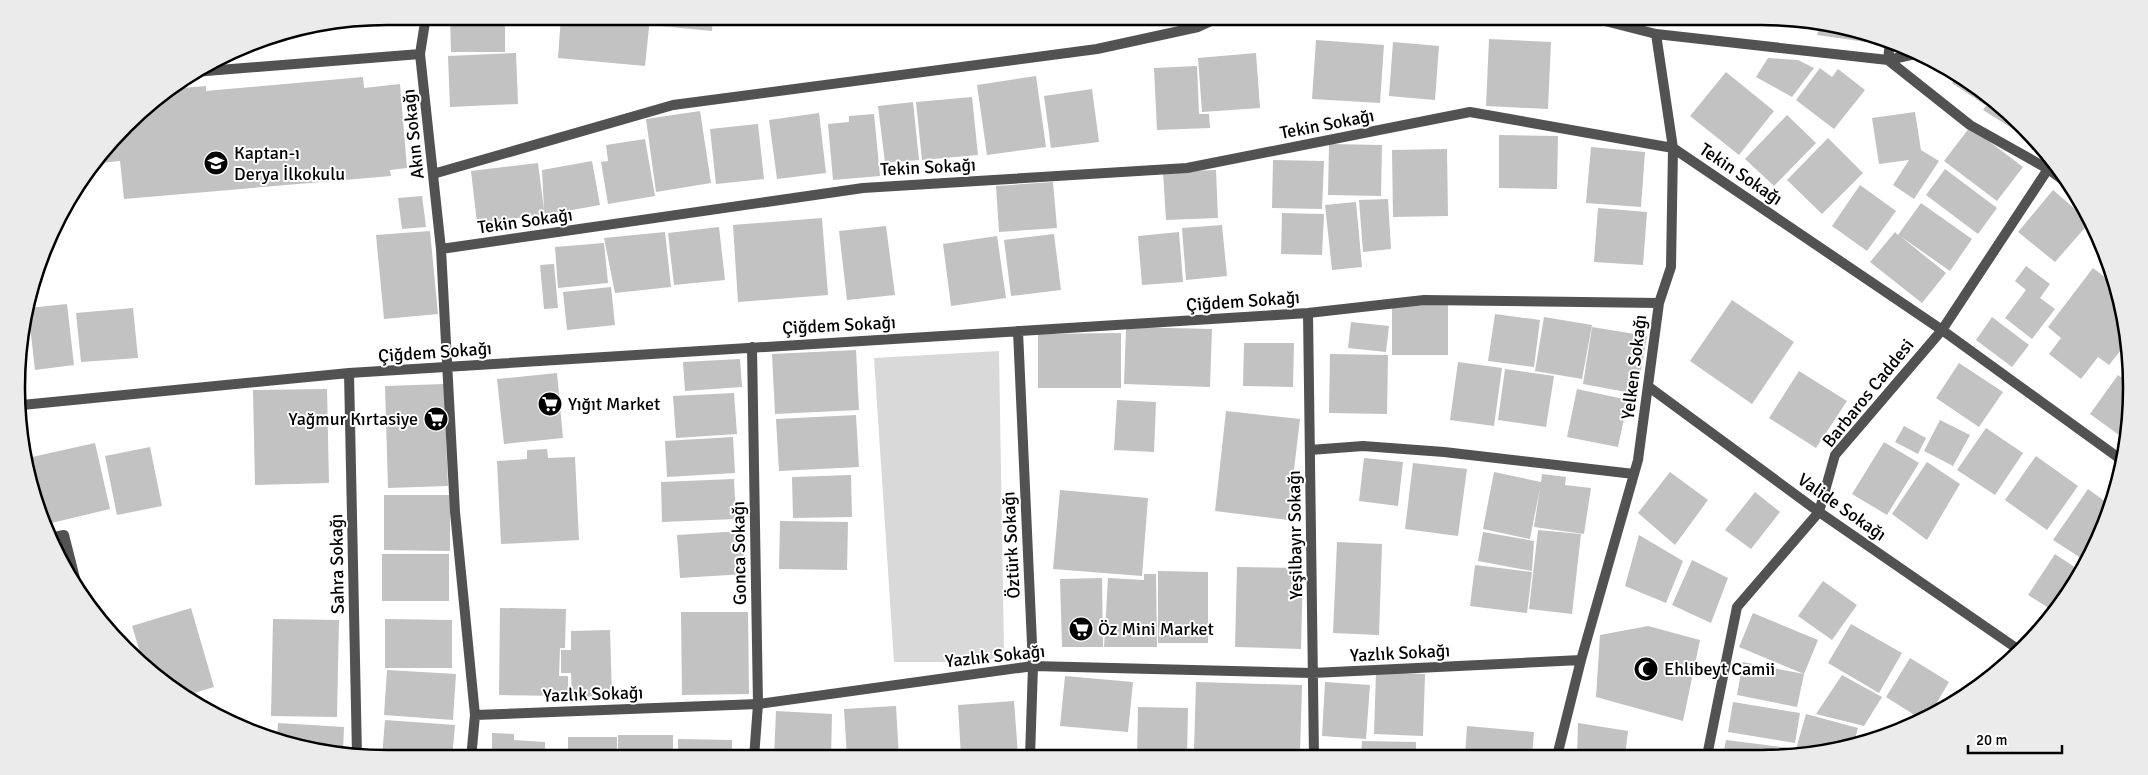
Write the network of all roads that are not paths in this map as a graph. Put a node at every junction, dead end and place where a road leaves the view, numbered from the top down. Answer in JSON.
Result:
{"nodes":[{"id":1,"x":425,"y":25,"type":"edge"},
{"id":2,"x":1202,"y":25,"type":"edge"},
{"id":3,"x":1626,"y":25,"type":"edge"},
{"id":4,"x":1656,"y":34,"type":"junction"},
{"id":5,"x":1889,"y":49,"type":"edge"},
{"id":6,"x":420,"y":54,"type":"junction"},
{"id":7,"x":1906,"y":56,"type":"edge"},
{"id":8,"x":1888,"y":60,"type":"junction"},
{"id":9,"x":212,"y":71,"type":"edge"},
{"id":10,"x":1673,"y":148,"type":"junction"},
{"id":11,"x":2048,"y":169,"type":"junction"},
{"id":12,"x":2051,"y":171,"type":"edge"},
{"id":13,"x":433,"y":174,"type":"junction"},
{"id":14,"x":441,"y":249,"type":"junction"},
{"id":15,"x":1659,"y":303,"type":"junction"},
{"id":16,"x":1308,"y":313,"type":"junction"},
{"id":17,"x":1018,"y":330,"type":"junction"},
{"id":18,"x":1942,"y":330,"type":"junction"},
{"id":19,"x":752,"y":347,"type":"junction"},
{"id":20,"x":448,"y":368,"type":"junction"},
{"id":21,"x":349,"y":373,"type":"junction"},
{"id":22,"x":1649,"y":387,"type":"junction"},
{"id":23,"x":26,"y":405,"type":"edge"},
{"id":24,"x":1310,"y":450,"type":"junction"},
{"id":25,"x":2116,"y":456,"type":"edge"},
{"id":26,"x":1634,"y":474,"type":"junction"},
{"id":27,"x":1819,"y":512,"type":"junction"},
{"id":28,"x":57,"y":537,"type":"edge"},
{"id":29,"x":71,"y":564,"type":"edge"},
{"id":30,"x":2014,"y":647,"type":"edge"},
{"id":31,"x":1580,"y":660,"type":"junction"},
{"id":32,"x":1033,"y":666,"type":"junction"},
{"id":33,"x":1313,"y":673,"type":"junction"},
{"id":34,"x":758,"y":704,"type":"junction"},
{"id":35,"x":474,"y":714,"type":"junction"},
{"id":36,"x":357,"y":748,"type":"edge"},
{"id":37,"x":472,"y":750,"type":"edge"},
{"id":38,"x":755,"y":750,"type":"edge"},
{"id":39,"x":1030,"y":750,"type":"edge"},
{"id":40,"x":1314,"y":750,"type":"edge"},
{"id":41,"x":1558,"y":750,"type":"edge"},
{"id":42,"x":1708,"y":750,"type":"edge"}],
"edges":[{"from":1,"to":6,"type":"street","name":"Akın Sokağı"},
{"from":2,"to":13,"type":"street"},
{"from":3,"to":4,"type":"street"},
{"from":4,"to":8,"type":"street"},
{"from":4,"to":10,"type":"street","name":"Yelken Sokağı"},
{"from":5,"to":8,"type":"street"},
{"from":6,"to":9,"type":"street"},
{"from":6,"to":13,"type":"street","name":"Akın Sokağı"},
{"from":7,"to":8,"type":"street"},
{"from":8,"to":11,"type":"street"},
{"from":10,"to":14,"type":"street","name":"Tekin Sokağı"},
{"from":10,"to":15,"type":"street","name":"Yelken Sokağı"},
{"from":10,"to":18,"type":"street","name":"Tekin Sokağı"},
{"from":11,"to":12,"type":"street"},
{"from":11,"to":18,"type":"street","name":"Barbaros Caddesi"},
{"from":13,"to":14,"type":"street","name":"Akın Sokağı"},
{"from":14,"to":20,"type":"street","name":"Akın Sokağı"},
{"from":15,"to":16,"type":"street","name":"Çiğdem Sokağı"},
{"from":15,"to":22,"type":"street","name":"Yelken Sokağı"},
{"from":16,"to":17,"type":"street","name":"Çiğdem Sokağı"},
{"from":16,"to":24,"type":"street","name":"Yeşilbayır Sokağı"},
{"from":17,"to":19,"type":"street","name":"Çiğdem Sokağı"},
{"from":17,"to":32,"type":"street","name":"Öztürk Sokağı"},
{"from":18,"to":25,"type":"street","name":"Tekin Sokağı"},
{"from":18,"to":27,"type":"street","name":"Barbaros Caddesi"},
{"from":19,"to":20,"type":"street","name":"Çiğdem Sokağı"},
{"from":19,"to":34,"type":"street","name":"Gonca Sokağı"},
{"from":20,"to":21,"type":"street","name":"Çiğdem Sokağı"},
{"from":20,"to":35,"type":"street","name":"Akın Sokağı"},
{"from":21,"to":23,"type":"street","name":"Çiğdem Sokağı"},
{"from":21,"to":36,"type":"street","name":"Sahra Sokağı"},
{"from":22,"to":26,"type":"street","name":"Yelken Sokağı"},
{"from":22,"to":27,"type":"street","name":"Valide Sokağı"},
{"from":24,"to":26,"type":"street"},
{"from":24,"to":33,"type":"street","name":"Yeşilbayır Sokağı"},
{"from":26,"to":31,"type":"street","name":"Yelken Sokağı"},
{"from":27,"to":30,"type":"street","name":"Valide Sokağı"},
{"from":27,"to":42,"type":"street","name":"Barbaros Caddesi"},
{"from":28,"to":29,"type":"street"},
{"from":31,"to":33,"type":"street","name":"Yazlık Sokağı"},
{"from":31,"to":41,"type":"street","name":"Yelken Sokağı"},
{"from":32,"to":33,"type":"street","name":"Yazlık Sokağı"},
{"from":32,"to":34,"type":"street","name":"Yazlık Sokağı"},
{"from":32,"to":39,"type":"street","name":"Öztürk Sokağı"},
{"from":33,"to":40,"type":"street","name":"Yeşilbayır Sokağı"},
{"from":34,"to":35,"type":"street","name":"Yazlık Sokağı"},
{"from":34,"to":38,"type":"street","name":"Gonca Sokağı"},
{"from":35,"to":37,"type":"street","name":"Akın Sokağı"}]}
